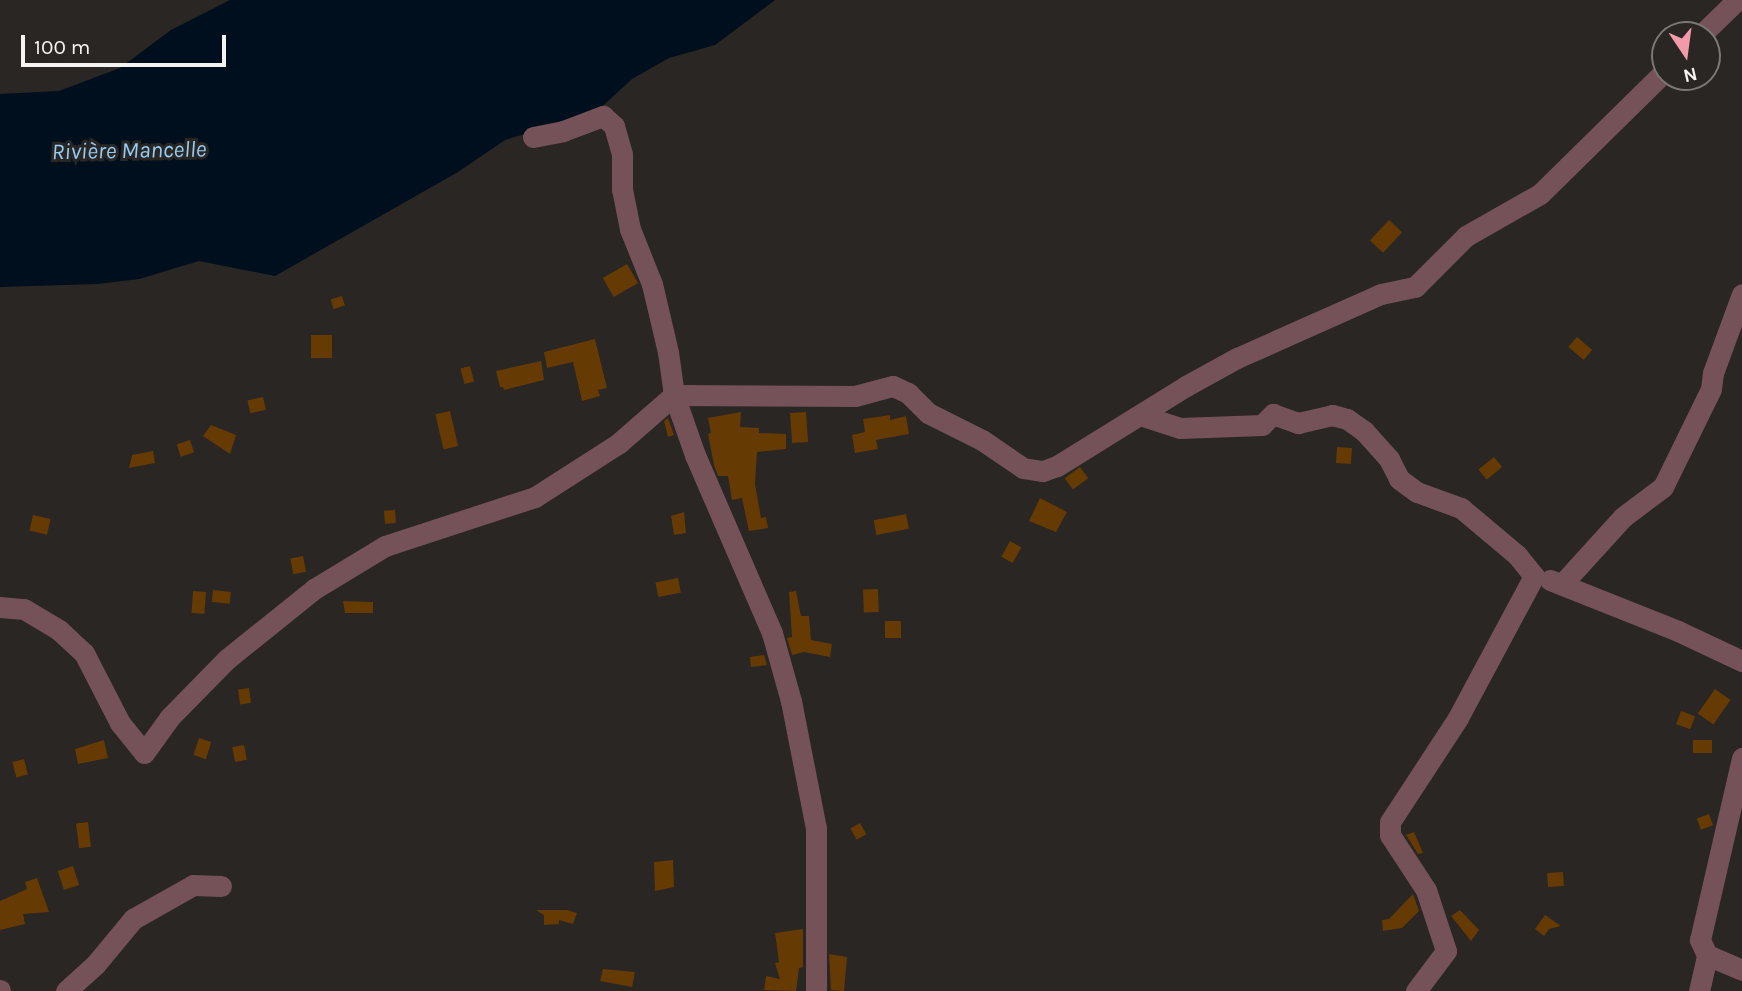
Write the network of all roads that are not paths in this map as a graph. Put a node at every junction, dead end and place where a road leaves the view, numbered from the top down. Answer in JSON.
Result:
{"nodes":[{"id":1,"x":1737,"y":0,"type":"edge"},
{"id":2,"x":1715,"y":21,"type":"edge"},
{"id":3,"x":1651,"y":85,"type":"edge"},
{"id":4,"x":533,"y":137,"type":"dead end"},
{"id":5,"x":1742,"y":294,"type":"edge"},
{"id":6,"x":674,"y":395,"type":"junction"},
{"id":7,"x":1140,"y":415,"type":"junction"},
{"id":8,"x":1534,"y":576,"type":"junction"},
{"id":9,"x":1563,"y":583,"type":"junction"},
{"id":10,"x":0,"y":607,"type":"edge"},
{"id":11,"x":1742,"y":662,"type":"edge"},
{"id":12,"x":1742,"y":758,"type":"edge"},
{"id":13,"x":221,"y":886,"type":"dead end"},
{"id":14,"x":1707,"y":955,"type":"junction"},
{"id":15,"x":1742,"y":970,"type":"edge"},
{"id":16,"x":66,"y":991,"type":"edge"},
{"id":17,"x":816,"y":991,"type":"edge"},
{"id":18,"x":1416,"y":991,"type":"edge"},
{"id":19,"x":1699,"y":991,"type":"edge"}],
"edges":[{"from":1,"to":2,"type":"street"},
{"from":3,"to":7,"type":"street"},
{"from":4,"to":6,"type":"street"},
{"from":5,"to":9,"type":"street"},
{"from":6,"to":7,"type":"street"},
{"from":6,"to":10,"type":"street"},
{"from":6,"to":17,"type":"street"},
{"from":7,"to":8,"type":"street"},
{"from":8,"to":9,"type":"street"},
{"from":8,"to":18,"type":"street"},
{"from":9,"to":11,"type":"street"},
{"from":12,"to":14,"type":"street"},
{"from":13,"to":16,"type":"street"},
{"from":14,"to":15,"type":"street"},
{"from":14,"to":19,"type":"street"}]}
